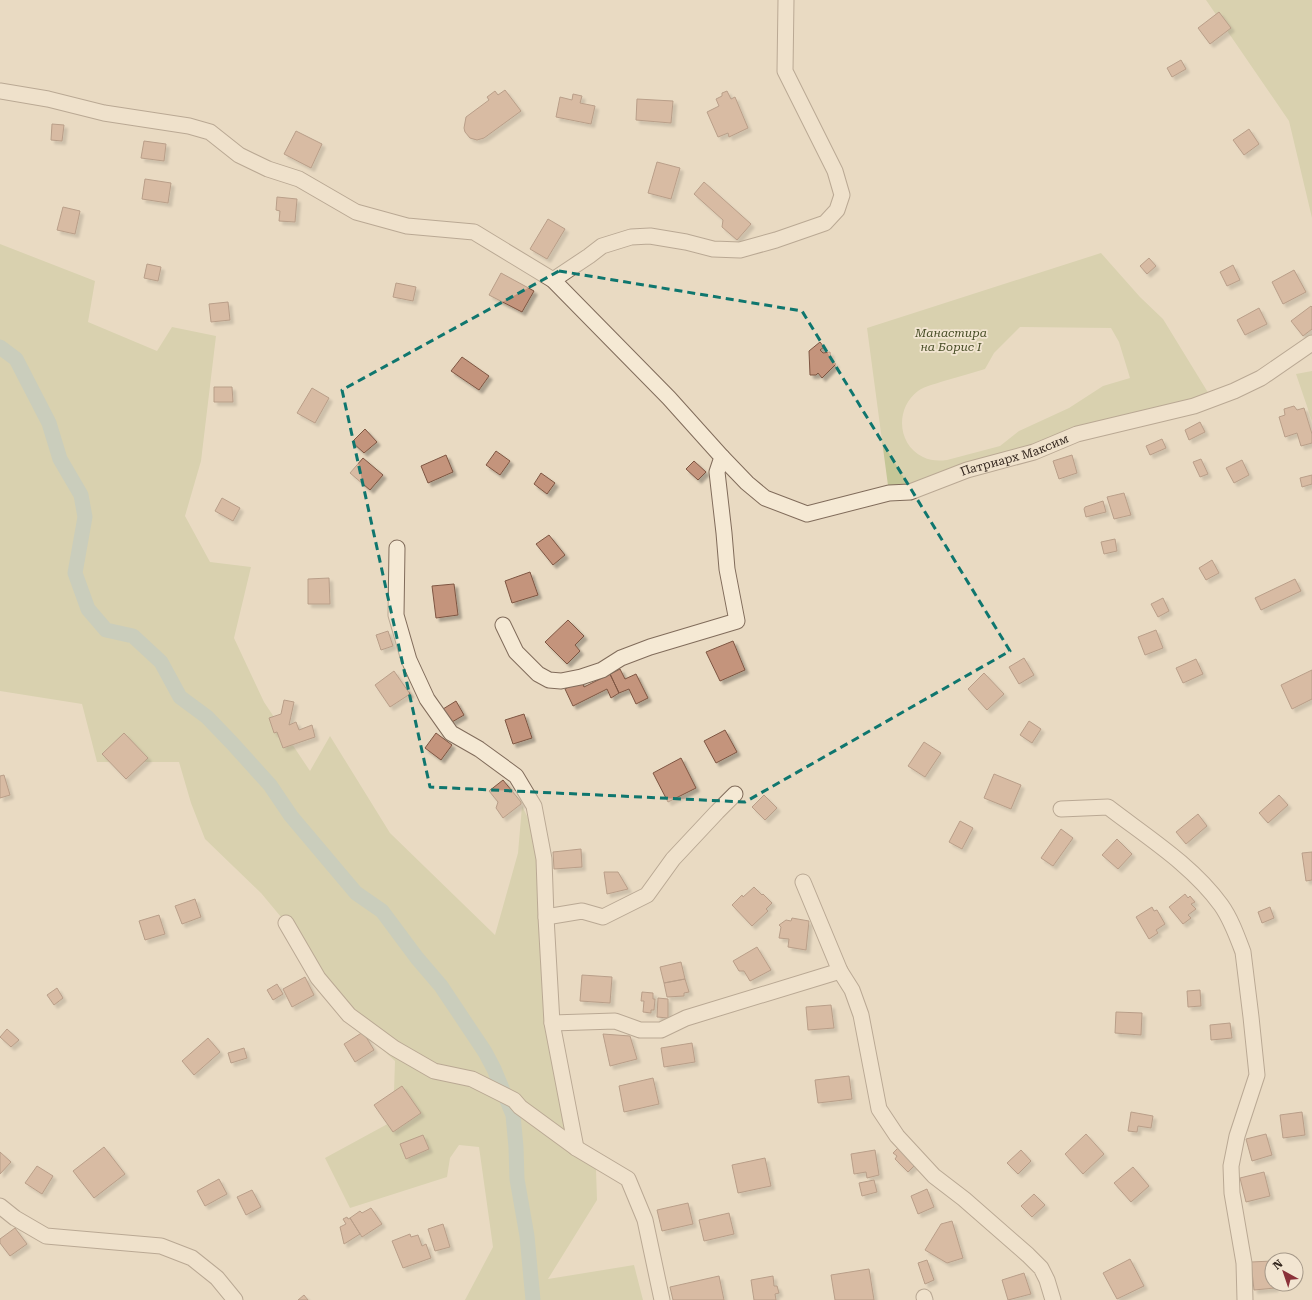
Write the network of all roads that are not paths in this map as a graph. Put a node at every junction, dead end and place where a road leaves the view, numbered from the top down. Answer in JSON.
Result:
{"nodes":[{"id":1,"x":786,"y":0,"type":"edge"},
{"id":2,"x":0,"y":90,"type":"edge"},
{"id":3,"x":553,"y":280,"type":"junction"},
{"id":4,"x":1312,"y":343,"type":"edge"},
{"id":5,"x":722,"y":457,"type":"junction"},
{"id":6,"x":397,"y":548,"type":"dead end"},
{"id":7,"x":503,"y":625,"type":"dead end"},
{"id":8,"x":735,"y":794,"type":"dead end"},
{"id":9,"x":1061,"y":808,"type":"dead end"},
{"id":10,"x":803,"y":882,"type":"dead end"},
{"id":11,"x":546,"y":917,"type":"junction"},
{"id":12,"x":286,"y":924,"type":"dead end"},
{"id":13,"x":840,"y":971,"type":"junction"},
{"id":14,"x":552,"y":1023,"type":"junction"},
{"id":15,"x":576,"y":1148,"type":"junction"},
{"id":16,"x":0,"y":1206,"type":"edge"},
{"id":17,"x":235,"y":1300,"type":"edge"},
{"id":18,"x":662,"y":1300,"type":"edge"},
{"id":19,"x":1053,"y":1300,"type":"edge"},
{"id":20,"x":1245,"y":1300,"type":"edge"}],
"edges":[{"from":1,"to":3,"type":"street"},
{"from":2,"to":3,"type":"street","name":"Патриарх Максим"},
{"from":3,"to":5,"type":"street","name":"Патриарх Максим"},
{"from":4,"to":5,"type":"street","name":"Патриарх Максим"},
{"from":5,"to":7,"type":"street"},
{"from":6,"to":11,"type":"street"},
{"from":8,"to":11,"type":"street"},
{"from":9,"to":20,"type":"street"},
{"from":10,"to":13,"type":"street"},
{"from":11,"to":14,"type":"street"},
{"from":12,"to":15,"type":"street"},
{"from":13,"to":14,"type":"street"},
{"from":13,"to":19,"type":"street"},
{"from":14,"to":15,"type":"street"},
{"from":15,"to":18,"type":"street"},
{"from":16,"to":17,"type":"street"}]}
